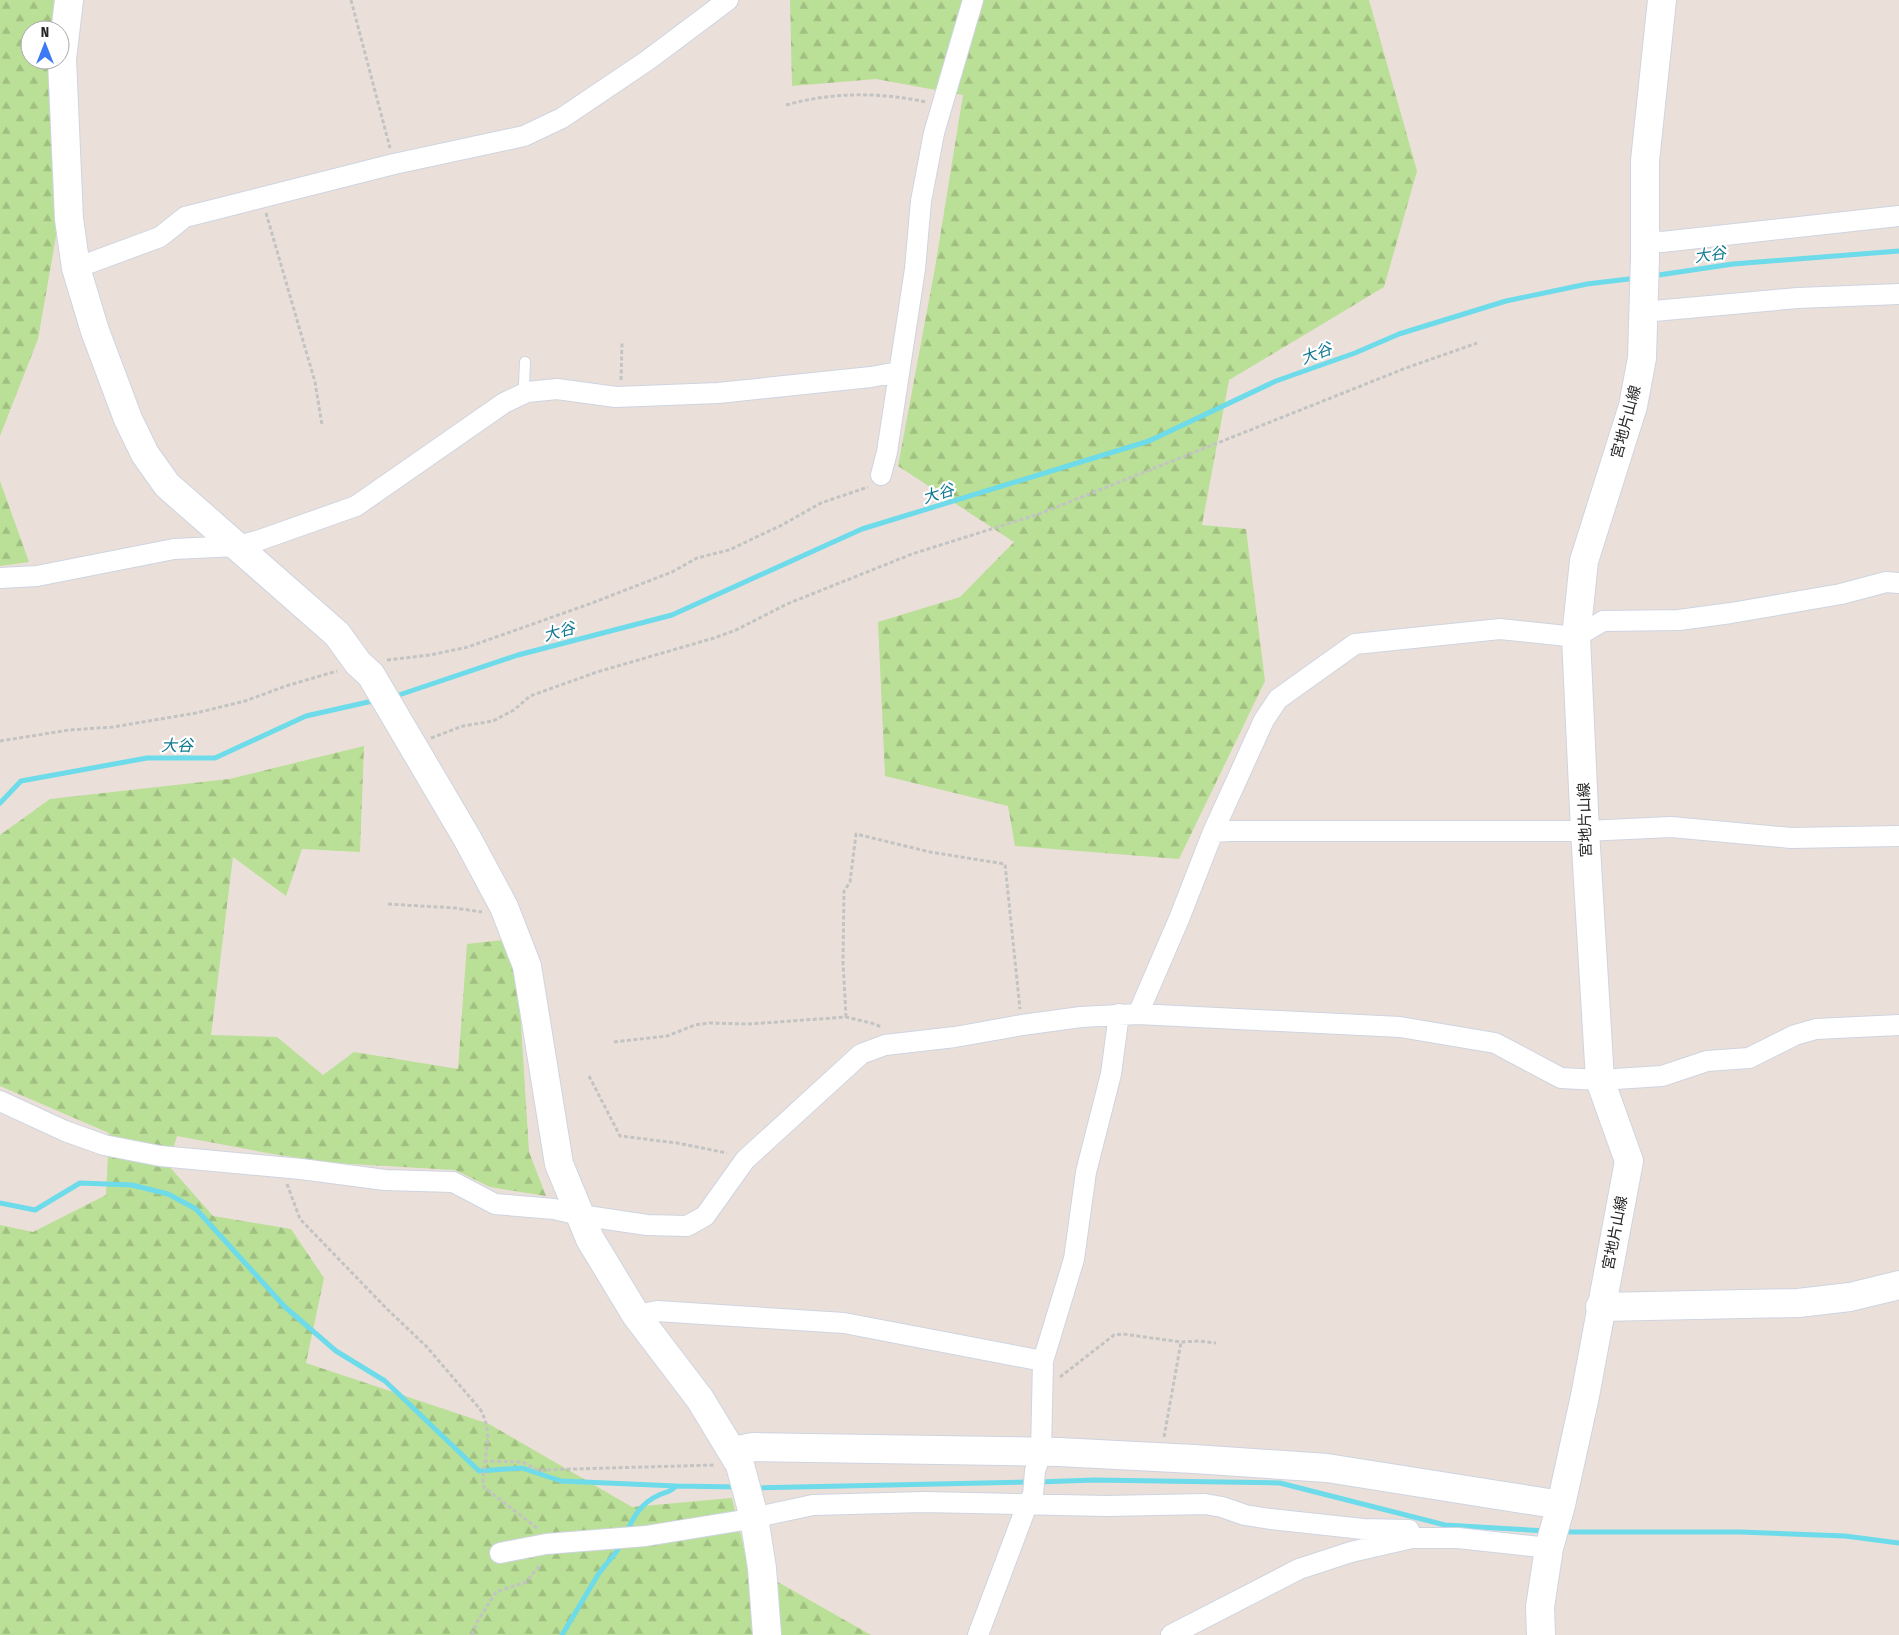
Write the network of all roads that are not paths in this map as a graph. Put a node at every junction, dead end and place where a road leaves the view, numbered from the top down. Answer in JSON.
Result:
{"nodes":[{"id":1,"x":69,"y":0,"type":"edge"},
{"id":2,"x":728,"y":0,"type":"edge"},
{"id":3,"x":973,"y":0,"type":"edge"},
{"id":4,"x":1662,"y":0,"type":"edge"},
{"id":5,"x":1899,"y":216,"type":"edge"},
{"id":6,"x":1645,"y":249,"type":"junction"},
{"id":7,"x":76,"y":268,"type":"junction"},
{"id":8,"x":1899,"y":294,"type":"edge"},
{"id":9,"x":1643,"y":308,"type":"junction"},
{"id":10,"x":525,"y":362,"type":"dead end"},
{"id":11,"x":898,"y":372,"type":"junction"},
{"id":12,"x":527,"y":392,"type":"junction"},
{"id":13,"x":881,"y":475,"type":"road end"},
{"id":14,"x":238,"y":546,"type":"junction"},
{"id":15,"x":0,"y":578,"type":"edge"},
{"id":16,"x":1899,"y":583,"type":"edge"},
{"id":17,"x":1576,"y":637,"type":"junction"},
{"id":18,"x":1585,"y":831,"type":"junction"},
{"id":19,"x":1213,"y":832,"type":"junction"},
{"id":20,"x":1899,"y":836,"type":"edge"},
{"id":21,"x":1128,"y":1014,"type":"junction"},
{"id":22,"x":1899,"y":1025,"type":"edge"},
{"id":23,"x":1600,"y":1080,"type":"junction"},
{"id":24,"x":0,"y":1101,"type":"edge"},
{"id":25,"x":580,"y":1215,"type":"junction"},
{"id":26,"x":1899,"y":1285,"type":"edge"},
{"id":27,"x":1600,"y":1307,"type":"junction"},
{"id":28,"x":636,"y":1314,"type":"junction"},
{"id":29,"x":1043,"y":1361,"type":"junction"},
{"id":30,"x":1041,"y":1452,"type":"junction"},
{"id":31,"x":737,"y":1458,"type":"junction"},
{"id":32,"x":1027,"y":1505,"type":"junction"},
{"id":33,"x":1560,"y":1511,"type":"junction"},
{"id":34,"x":754,"y":1517,"type":"junction"},
{"id":35,"x":1412,"y":1538,"type":"junction"},
{"id":36,"x":1549,"y":1548,"type":"junction"},
{"id":37,"x":500,"y":1553,"type":"dead end"},
{"id":38,"x":767,"y":1635,"type":"edge"},
{"id":39,"x":978,"y":1635,"type":"edge"},
{"id":40,"x":1171,"y":1635,"type":"edge"},
{"id":41,"x":1541,"y":1635,"type":"edge"}],
"edges":[{"from":1,"to":7,"type":"street"},
{"from":2,"to":7,"type":"street"},
{"from":3,"to":11,"type":"street"},
{"from":4,"to":6,"type":"street","name":"宮地片山線"},
{"from":5,"to":6,"type":"street"},
{"from":6,"to":9,"type":"street","name":"宮地片山線"},
{"from":7,"to":14,"type":"street"},
{"from":8,"to":9,"type":"street"},
{"from":9,"to":17,"type":"street","name":"宮地片山線"},
{"from":10,"to":12,"type":"lane"},
{"from":11,"to":12,"type":"street"},
{"from":11,"to":13,"type":"street"},
{"from":12,"to":14,"type":"street"},
{"from":14,"to":15,"type":"street"},
{"from":14,"to":25,"type":"street"},
{"from":16,"to":17,"type":"street"},
{"from":17,"to":18,"type":"street","name":"宮地片山線"},
{"from":17,"to":19,"type":"street"},
{"from":18,"to":19,"type":"street"},
{"from":18,"to":20,"type":"street"},
{"from":18,"to":23,"type":"street","name":"宮地片山線"},
{"from":19,"to":21,"type":"street"},
{"from":21,"to":23,"type":"street"},
{"from":21,"to":25,"type":"street"},
{"from":21,"to":29,"type":"street"},
{"from":22,"to":23,"type":"street"},
{"from":23,"to":27,"type":"street","name":"宮地片山線"},
{"from":24,"to":25,"type":"street"},
{"from":25,"to":28,"type":"street"},
{"from":26,"to":27,"type":"street"},
{"from":27,"to":33,"type":"street","name":"宮地片山線"},
{"from":28,"to":29,"type":"street"},
{"from":28,"to":31,"type":"street"},
{"from":29,"to":30,"type":"street"},
{"from":30,"to":31,"type":"street"},
{"from":30,"to":32,"type":"street"},
{"from":30,"to":33,"type":"street"},
{"from":31,"to":34,"type":"street"},
{"from":32,"to":34,"type":"street"},
{"from":32,"to":35,"type":"street"},
{"from":32,"to":39,"type":"street"},
{"from":33,"to":36,"type":"street","name":"宮地片山線"},
{"from":34,"to":37,"type":"street"},
{"from":34,"to":38,"type":"street"},
{"from":35,"to":36,"type":"street"},
{"from":35,"to":40,"type":"street"},
{"from":36,"to":41,"type":"street","name":"宮地片山線"}]}
